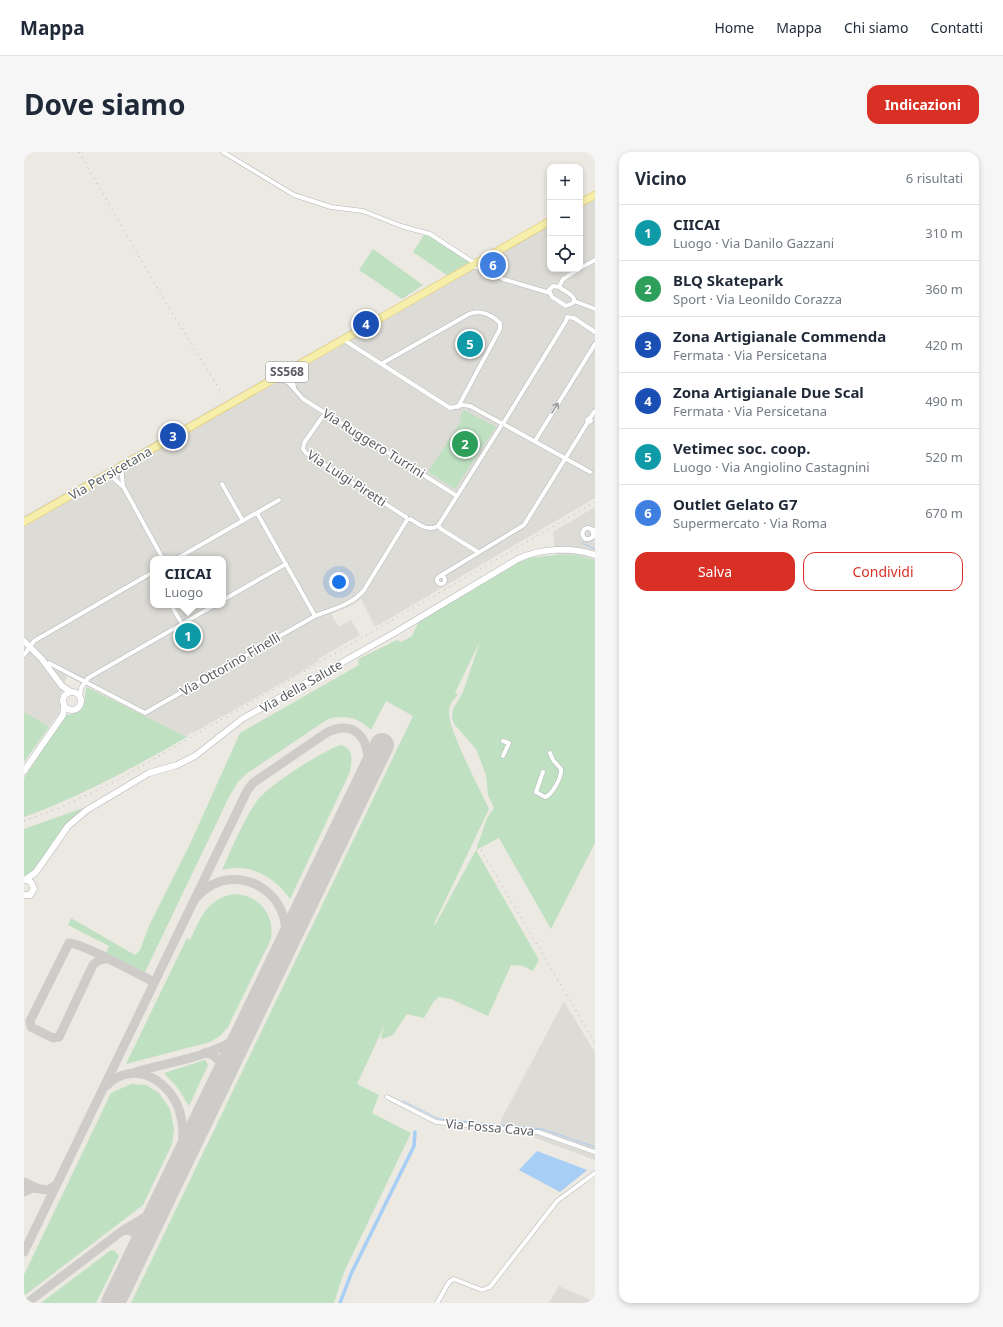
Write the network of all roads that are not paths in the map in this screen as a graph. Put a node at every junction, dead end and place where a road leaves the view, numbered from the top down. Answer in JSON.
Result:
{"nodes":[{"id":1,"x":223,"y":152,"type":"edge"},
{"id":2,"x":595,"y":195,"type":"edge"},
{"id":3,"x":583,"y":201,"type":"edge"},
{"id":4,"x":547,"y":223,"type":"edge"},
{"id":5,"x":487,"y":257,"type":"junction"},
{"id":6,"x":595,"y":260,"type":"edge"},
{"id":7,"x":473,"y":265,"type":"junction"},
{"id":8,"x":583,"y":267,"type":"edge"},
{"id":9,"x":489,"y":272,"type":"junction"},
{"id":10,"x":575,"y":272,"type":"edge"},
{"id":11,"x":559,"y":287,"type":"junction"},
{"id":12,"x":550,"y":293,"type":"junction"},
{"id":13,"x":574,"y":301,"type":"junction"},
{"id":14,"x":566,"y":306,"type":"junction"},
{"id":15,"x":595,"y":309,"type":"edge"},
{"id":16,"x":567,"y":317,"type":"junction"},
{"id":17,"x":595,"y":332,"type":"edge"},
{"id":18,"x":344,"y":340,"type":"junction"},
{"id":19,"x":595,"y":344,"type":"edge"},
{"id":20,"x":381,"y":364,"type":"junction"},
{"id":21,"x":294,"y":368,"type":"junction"},
{"id":22,"x":275,"y":379,"type":"junction"},
{"id":23,"x":294,"y":387,"type":"junction"},
{"id":24,"x":458,"y":407,"type":"junction"},
{"id":25,"x":595,"y":411,"type":"edge"},
{"id":26,"x":325,"y":412,"type":"junction"},
{"id":27,"x":591,"y":421,"type":"edge"},
{"id":28,"x":503,"y":424,"type":"junction"},
{"id":29,"x":535,"y":441,"type":"junction"},
{"id":30,"x":566,"y":458,"type":"junction"},
{"id":31,"x":121,"y":465,"type":"junction"},
{"id":32,"x":590,"y":472,"type":"dead end"},
{"id":33,"x":107,"y":473,"type":"junction"},
{"id":34,"x":222,"y":484,"type":"dead end"},
{"id":35,"x":122,"y":486,"type":"junction"},
{"id":36,"x":457,"y":496,"type":"junction"},
{"id":37,"x":279,"y":500,"type":"dead end"},
{"id":38,"x":257,"y":513,"type":"junction"},
{"id":39,"x":406,"y":518,"type":"junction"},
{"id":40,"x":243,"y":521,"type":"junction"},
{"id":41,"x":24,"y":522,"type":"edge"},
{"id":42,"x":438,"y":526,"type":"junction"},
{"id":43,"x":593,"y":530,"type":"edge"},
{"id":44,"x":594,"y":535,"type":"edge"},
{"id":45,"x":478,"y":552,"type":"junction"},
{"id":46,"x":595,"y":555,"type":"edge"},
{"id":47,"x":161,"y":556,"type":"edge"},
{"id":48,"x":181,"y":556,"type":"edge"},
{"id":49,"x":286,"y":564,"type":"junction"},
{"id":50,"x":150,"y":574,"type":"edge"},
{"id":51,"x":440,"y":576,"type":"dead end"},
{"id":52,"x":226,"y":598,"type":"edge"},
{"id":53,"x":173,"y":608,"type":"edge"},
{"id":54,"x":210,"y":608,"type":"edge"},
{"id":55,"x":315,"y":616,"type":"junction"},
{"id":56,"x":182,"y":624,"type":"junction"},
{"id":57,"x":24,"y":641,"type":"edge"},
{"id":58,"x":29,"y":646,"type":"junction"},
{"id":59,"x":24,"y":655,"type":"edge"},
{"id":60,"x":49,"y":663,"type":"dead end"},
{"id":61,"x":85,"y":681,"type":"junction"},
{"id":62,"x":62,"y":686,"type":"junction"},
{"id":63,"x":81,"y":688,"type":"junction"},
{"id":64,"x":72,"y":692,"type":"junction"},
{"id":65,"x":80,"y":696,"type":"junction"},
{"id":66,"x":64,"y":697,"type":"junction"},
{"id":67,"x":64,"y":706,"type":"junction"},
{"id":68,"x":73,"y":710,"type":"junction"},
{"id":69,"x":63,"y":715,"type":"junction"},
{"id":70,"x":503,"y":741,"type":"dead end"},
{"id":71,"x":550,"y":753,"type":"dead end"},
{"id":72,"x":503,"y":756,"type":"dead end"},
{"id":73,"x":24,"y":771,"type":"edge"},
{"id":74,"x":543,"y":772,"type":"dead end"},
{"id":75,"x":36,"y":872,"type":"junction"},
{"id":76,"x":25,"y":880,"type":"edge"},
{"id":77,"x":33,"y":883,"type":"junction"},
{"id":78,"x":24,"y":896,"type":"edge"},
{"id":79,"x":387,"y":1097,"type":"dead end"},
{"id":80,"x":595,"y":1152,"type":"edge"},
{"id":81,"x":595,"y":1173,"type":"edge"},
{"id":82,"x":437,"y":1303,"type":"edge"}],
"edges":[{"from":1,"to":7,"type":"street"},
{"from":2,"to":3,"type":"main road"},
{"from":4,"to":5,"type":"main road","name":"Via Persicetana","number":"SS568"},
{"from":5,"to":7,"type":"main road","name":"Via Persicetana","number":"SS568"},
{"from":5,"to":9,"type":"street"},
{"from":6,"to":8,"type":"street"},
{"from":7,"to":9,"type":"street"},
{"from":7,"to":18,"type":"main road","name":"Via Persicetana","number":"SS568"},
{"from":9,"to":12,"type":"street"},
{"from":10,"to":11,"type":"street"},
{"from":11,"to":12,"type":"street"},
{"from":11,"to":13,"type":"street"},
{"from":12,"to":14,"type":"street"},
{"from":13,"to":14,"type":"street"},
{"from":13,"to":15,"type":"street"},
{"from":14,"to":16,"type":"street"},
{"from":16,"to":17,"type":"street"},
{"from":16,"to":28,"type":"street"},
{"from":18,"to":20,"type":"street"},
{"from":18,"to":21,"type":"main road","name":"Via Persicetana","number":"SS568"},
{"from":29,"to":19,"type":"street","one_way":true},
{"from":20,"to":24,"type":"street"},
{"from":20,"to":24,"type":"street"},
{"from":21,"to":22,"type":"main road","name":"Via Persicetana","number":"SS568"},
{"from":21,"to":23,"type":"street"},
{"from":22,"to":23,"type":"street","name":"Via Ruggero Turrini"},
{"from":22,"to":31,"type":"main road","name":"Via Persicetana","number":"SS568"},
{"from":23,"to":26,"type":"street","name":"Via Ruggero Turrini"},
{"from":24,"to":28,"type":"street"},
{"from":25,"to":27,"type":"street"},
{"from":26,"to":36,"type":"street","name":"Via Ruggero Turrini"},
{"from":26,"to":39,"type":"street","name":"Via Luigi Piretti"},
{"from":27,"to":30,"type":"street"},
{"from":28,"to":29,"type":"street"},
{"from":28,"to":36,"type":"street"},
{"from":29,"to":30,"type":"street"},
{"from":30,"to":32,"type":"street"},
{"from":30,"to":45,"type":"street"},
{"from":31,"to":33,"type":"main road","name":"Via Persicetana","number":"SS568"},
{"from":31,"to":35,"type":"street"},
{"from":33,"to":35,"type":"street"},
{"from":33,"to":41,"type":"main road","name":"Via Persicetana","number":"SS568"},
{"from":34,"to":40,"type":"street"},
{"from":35,"to":47,"type":"street"},
{"from":36,"to":42,"type":"street"},
{"from":37,"to":38,"type":"street"},
{"from":38,"to":40,"type":"street"},
{"from":38,"to":49,"type":"street"},
{"from":39,"to":42,"type":"street","name":"Via Luigi Piretti"},
{"from":39,"to":55,"type":"street","name":"Via Ottorino Finelli"},
{"from":40,"to":48,"type":"street"},
{"from":42,"to":45,"type":"street"},
{"from":43,"to":44,"type":"street"},
{"from":43,"to":44,"type":"street"},
{"from":45,"to":51,"type":"street"},
{"from":46,"to":75,"type":"street","name":"Via della Salute"},
{"from":49,"to":52,"type":"street"},
{"from":49,"to":55,"type":"street"},
{"from":50,"to":58,"type":"street"},
{"from":53,"to":56,"type":"street"},
{"from":54,"to":56,"type":"street"},
{"from":55,"to":61,"type":"street","name":"Via Ottorino Finelli"},
{"from":56,"to":61,"type":"street"},
{"from":57,"to":58,"type":"street"},
{"from":58,"to":59,"type":"street"},
{"from":58,"to":62,"type":"street"},
{"from":60,"to":61,"type":"street"},
{"from":61,"to":63,"type":"street"},
{"from":62,"to":64,"type":"street"},
{"from":62,"to":66,"type":"street"},
{"from":63,"to":64,"type":"street"},
{"from":63,"to":65,"type":"street"},
{"from":64,"to":65,"type":"street"},
{"from":64,"to":66,"type":"street"},
{"from":65,"to":68,"type":"street"},
{"from":66,"to":67,"type":"street"},
{"from":67,"to":68,"type":"street"},
{"from":67,"to":69,"type":"street"},
{"from":68,"to":69,"type":"street"},
{"from":69,"to":73,"type":"street"},
{"from":70,"to":72,"type":"street"},
{"from":71,"to":74,"type":"street"},
{"from":75,"to":76,"type":"street","name":"Via della Salute"},
{"from":75,"to":77,"type":"street","name":"Via della Salute"},
{"from":76,"to":77,"type":"street"},
{"from":77,"to":78,"type":"street","name":"Via della Salute"},
{"from":79,"to":80,"type":"street","name":"Via Fossa Cava"},
{"from":81,"to":82,"type":"street"}]}
